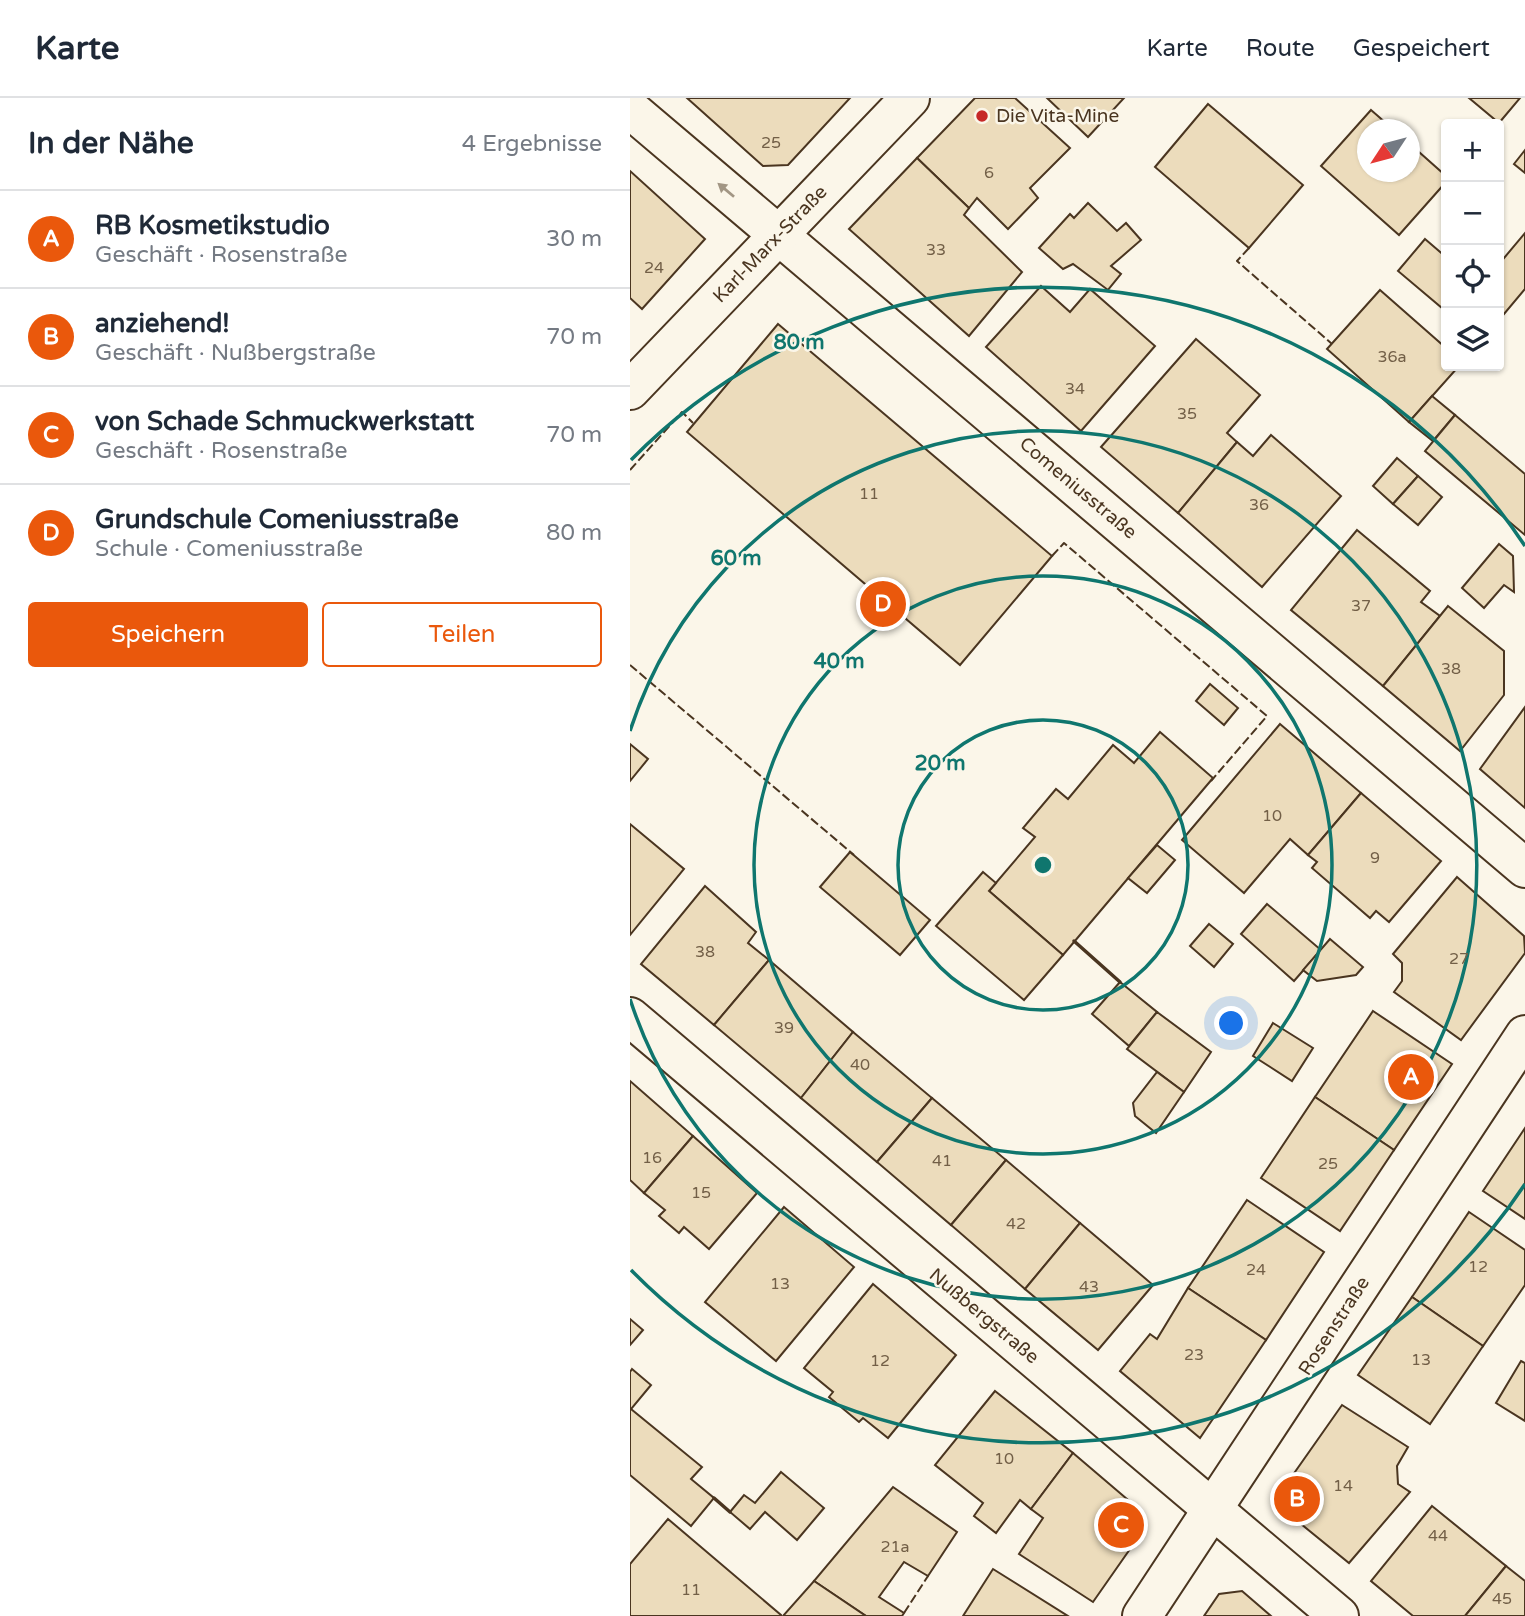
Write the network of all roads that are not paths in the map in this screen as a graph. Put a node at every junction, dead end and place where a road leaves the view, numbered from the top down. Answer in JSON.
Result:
{"nodes":[{"id":1,"x":910,"y":98,"type":"edge"},
{"id":2,"x":630,"y":109,"type":"edge"},
{"id":3,"x":779,"y":234,"type":"junction"},
{"id":4,"x":630,"y":390,"type":"edge"},
{"id":5,"x":1525,"y":868,"type":"edge"},
{"id":6,"x":630,"y":1017,"type":"edge"},
{"id":7,"x":1525,"y":1035,"type":"edge"},
{"id":8,"x":1213,"y":1509,"type":"junction"},
{"id":9,"x":1143,"y":1616,"type":"edge"},
{"id":10,"x":1339,"y":1616,"type":"edge"}],
"edges":[{"from":1,"to":3,"type":"street","name":"Karl-Marx-Straße"},
{"from":3,"to":2,"type":"street","name":"Comeniusstraße","one_way":true},
{"from":3,"to":4,"type":"street","name":"Karl-Marx-Straße"},
{"from":3,"to":5,"type":"street","name":"Comeniusstraße"},
{"from":6,"to":8,"type":"street","name":"Nußbergstraße"},
{"from":7,"to":8,"type":"street","name":"Rosenstraße"},
{"from":8,"to":9,"type":"street","name":"Rosenstraße"},
{"from":8,"to":10,"type":"street","name":"Nußbergstraße"}]}
